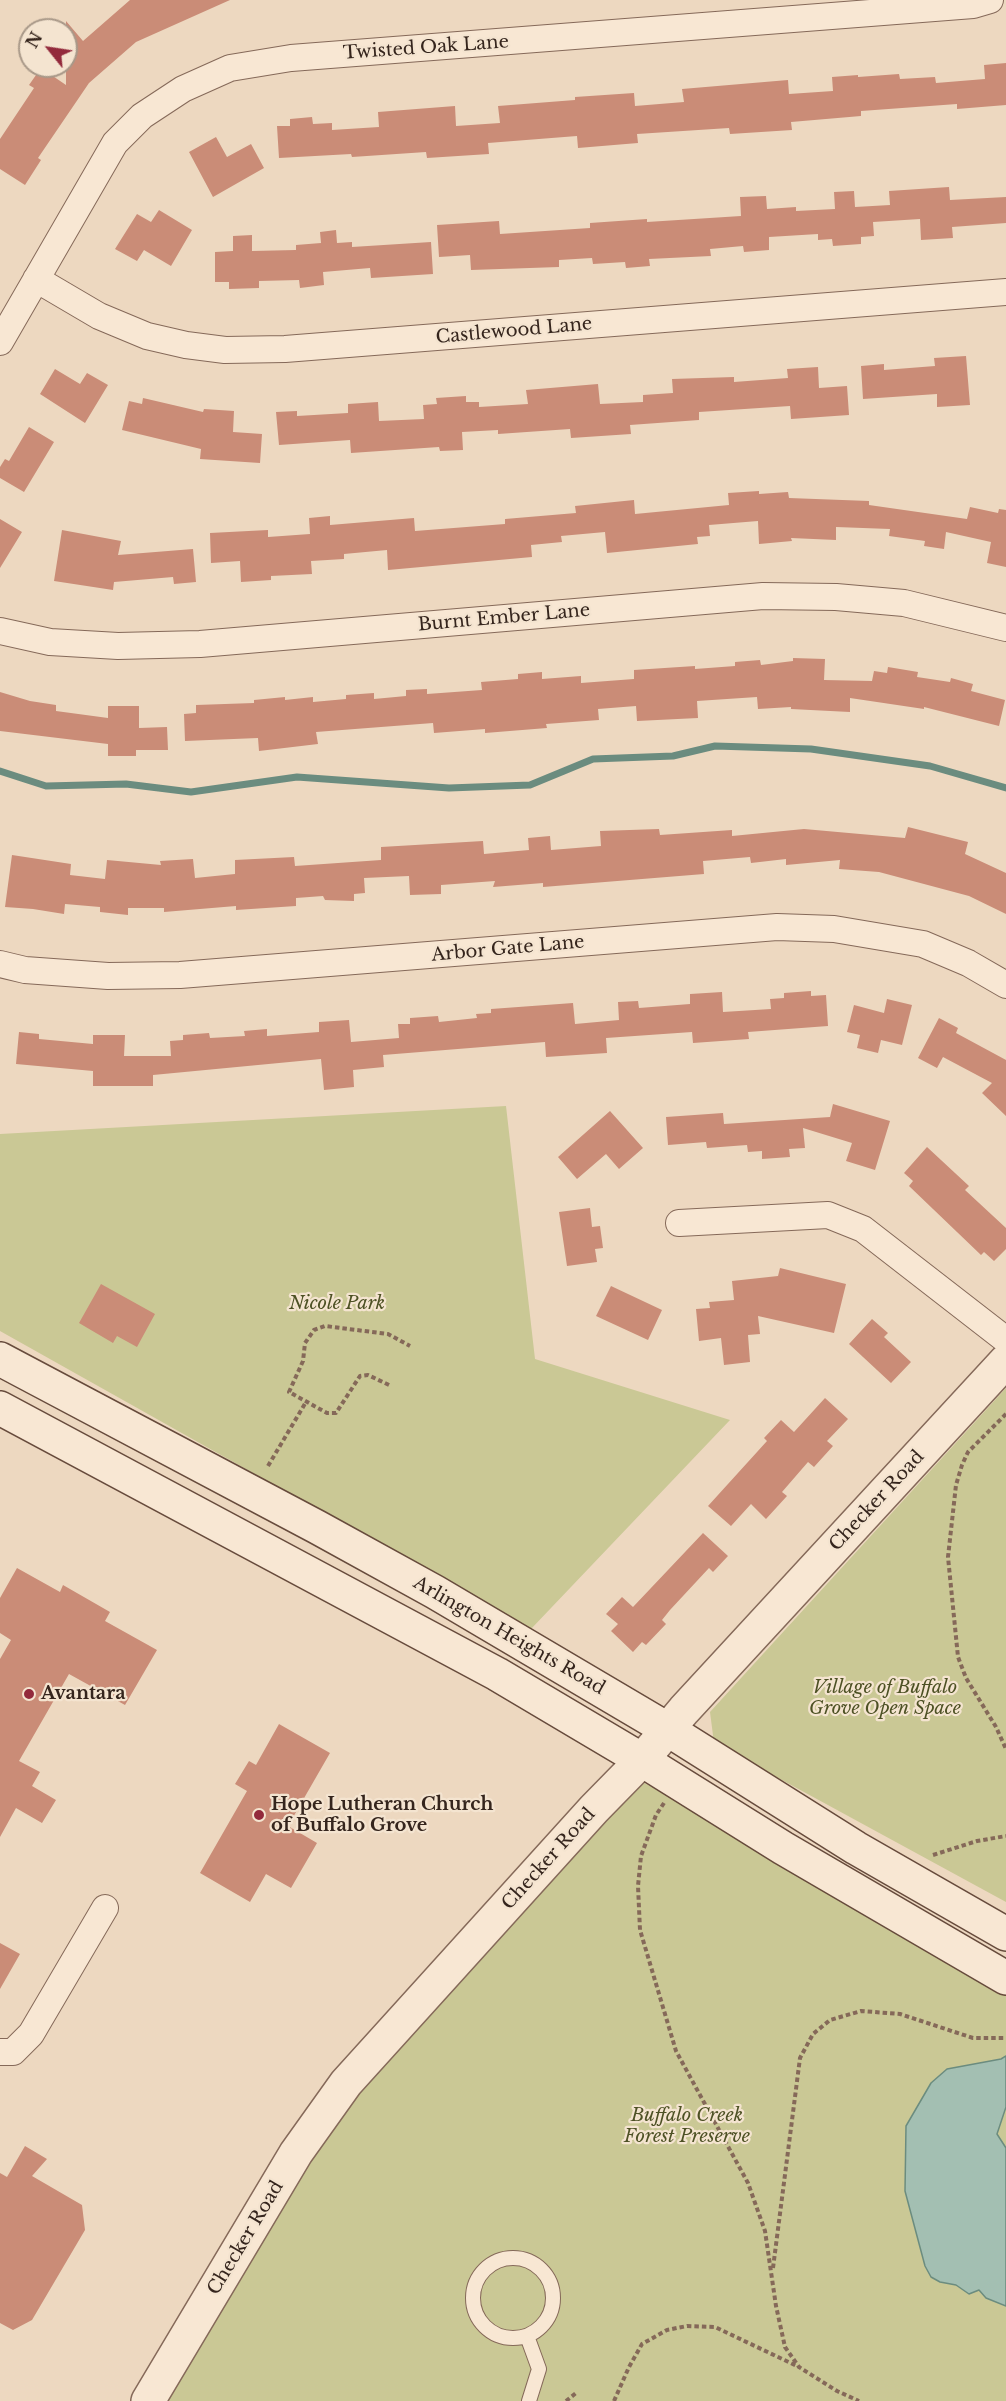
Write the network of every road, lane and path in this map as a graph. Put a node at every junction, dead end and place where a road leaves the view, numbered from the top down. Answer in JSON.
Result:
{"nodes":[{"id":1,"x":990,"y":0,"type":"edge"},
{"id":2,"x":866,"y":7,"type":"edge"},
{"id":3,"x":36,"y":279,"type":"junction"},
{"id":4,"x":1006,"y":292,"type":"edge"},
{"id":5,"x":0,"y":342,"type":"edge"},
{"id":6,"x":1006,"y":628,"type":"edge"},
{"id":7,"x":0,"y":631,"type":"edge"},
{"id":8,"x":0,"y":964,"type":"edge"},
{"id":9,"x":1006,"y":985,"type":"edge"},
{"id":10,"x":679,"y":1223,"type":"dead end"},
{"id":11,"x":1006,"y":1340,"type":"edge"},
{"id":12,"x":410,"y":1346,"type":"dead end"},
{"id":13,"x":0,"y":1359,"type":"edge"},
{"id":14,"x":1006,"y":1362,"type":"edge"},
{"id":15,"x":389,"y":1385,"type":"dead end"},
{"id":16,"x":306,"y":1402,"type":"junction"},
{"id":17,"x":0,"y":1408,"type":"edge"},
{"id":18,"x":1006,"y":1414,"type":"edge"},
{"id":19,"x":268,"y":1466,"type":"dead end"},
{"id":20,"x":667,"y":1729,"type":"junction"},
{"id":21,"x":1006,"y":1749,"type":"edge"},
{"id":22,"x":642,"y":1760,"type":"junction"},
{"id":23,"x":666,"y":1799,"type":"dead end"},
{"id":24,"x":1006,"y":1836,"type":"edge"},
{"id":25,"x":933,"y":1855,"type":"dead end"},
{"id":26,"x":105,"y":1908,"type":"dead end"},
{"id":27,"x":1006,"y":1934,"type":"edge"},
{"id":28,"x":1006,"y":1978,"type":"edge"},
{"id":29,"x":1006,"y":2038,"type":"edge"},
{"id":30,"x":0,"y":2052,"type":"edge"},
{"id":31,"x":773,"y":2274,"type":"junction"},
{"id":32,"x":527,"y":2336,"type":"junction"},
{"id":33,"x":800,"y":2367,"type":"junction"},
{"id":34,"x":576,"y":2393,"type":"dead end"},
{"id":35,"x":148,"y":2401,"type":"edge"},
{"id":36,"x":529,"y":2401,"type":"edge"},
{"id":37,"x":566,"y":2401,"type":"edge"},
{"id":38,"x":614,"y":2401,"type":"edge"},
{"id":39,"x":859,"y":2401,"type":"edge"}],
"edges":[{"from":1,"to":2,"type":"street","name":"Twisted Oak Lane"},
{"from":2,"to":3,"type":"street","name":"Twisted Oak Lane"},
{"from":3,"to":4,"type":"street","name":"Castlewood Lane"},
{"from":3,"to":5,"type":"street","name":"Twisted Oak Lane"},
{"from":6,"to":7,"type":"street","name":"Burnt Ember Lane"},
{"from":8,"to":9,"type":"street","name":"Arbor Gate Lane"},
{"from":10,"to":11,"type":"street"},
{"from":12,"to":16,"type":"path"},
{"from":13,"to":20,"type":"main road","name":"Arlington Heights Road"},
{"from":14,"to":20,"type":"main road","name":"Checker Road"},
{"from":15,"to":16,"type":"path"},
{"from":16,"to":19,"type":"path"},
{"from":17,"to":22,"type":"main road"},
{"from":18,"to":21,"type":"path"},
{"from":20,"to":22,"type":"main road","name":"Checker Road"},
{"from":20,"to":27,"type":"main road","name":"Arlington Heights Road"},
{"from":22,"to":28,"type":"main road"},
{"from":22,"to":35,"type":"main road","name":"Checker Road"},
{"from":23,"to":31,"type":"path"},
{"from":24,"to":25,"type":"path"},
{"from":26,"to":30,"type":"street"},
{"from":29,"to":31,"type":"path"},
{"from":31,"to":33,"type":"path"},
{"from":32,"to":32,"type":"lane"},
{"from":32,"to":36,"type":"lane"},
{"from":33,"to":38,"type":"path"},
{"from":33,"to":39,"type":"path"},
{"from":34,"to":37,"type":"path"}]}
